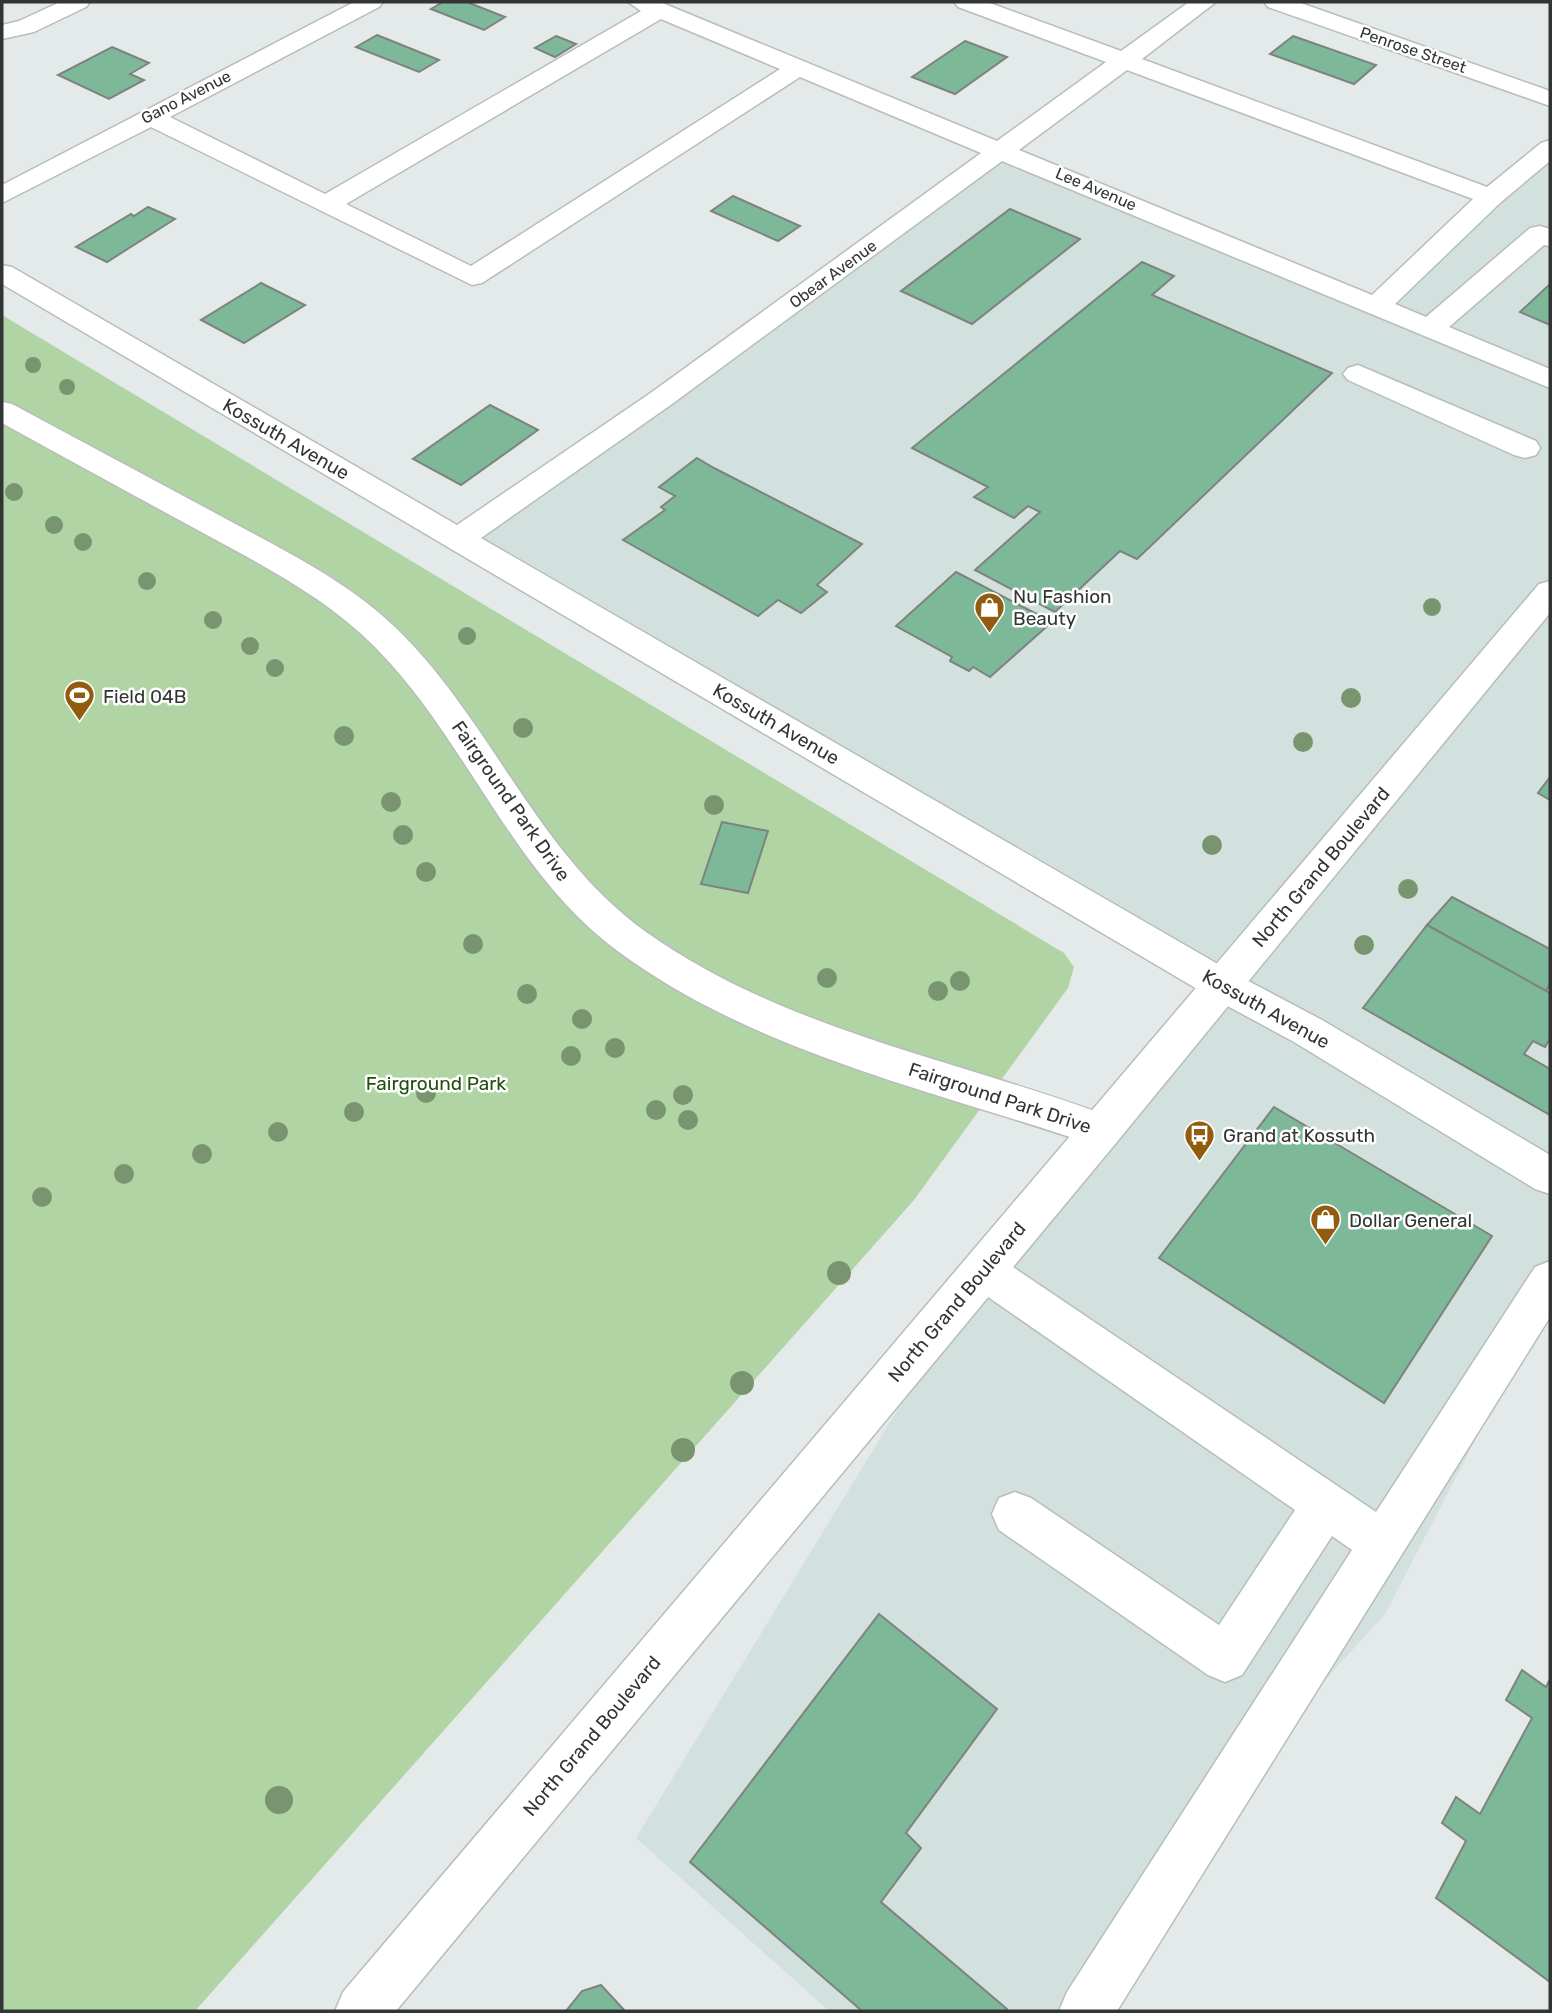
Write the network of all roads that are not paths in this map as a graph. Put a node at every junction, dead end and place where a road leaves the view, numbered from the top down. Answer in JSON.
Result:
{"nodes":[{"id":1,"x":78,"y":2,"type":"edge"},
{"id":2,"x":372,"y":2,"type":"edge"},
{"id":3,"x":967,"y":2,"type":"edge"},
{"id":4,"x":1204,"y":2,"type":"edge"},
{"id":5,"x":1276,"y":2,"type":"edge"},
{"id":6,"x":650,"y":6,"type":"edge"},
{"id":7,"x":1365,"y":9,"type":"dead end"},
{"id":8,"x":1344,"y":26,"type":"junction"},
{"id":9,"x":2,"y":32,"type":"edge"},
{"id":10,"x":1123,"y":61,"type":"junction"},
{"id":11,"x":799,"y":66,"type":"junction"},
{"id":12,"x":1550,"y":99,"type":"edge"},
{"id":13,"x":149,"y":117,"type":"junction"},
{"id":14,"x":1550,"y":148,"type":"edge"},
{"id":15,"x":1003,"y":150,"type":"junction"},
{"id":16,"x":2,"y":195,"type":"edge"},
{"id":17,"x":1491,"y":197,"type":"junction"},
{"id":18,"x":326,"y":204,"type":"junction"},
{"id":19,"x":1550,"y":238,"type":"edge"},
{"id":20,"x":2,"y":273,"type":"edge"},
{"id":21,"x":1377,"y":306,"type":"junction"},
{"id":22,"x":1430,"y":328,"type":"junction"},
{"id":23,"x":1357,"y":374,"type":"dead end"},
{"id":24,"x":1550,"y":379,"type":"edge"},
{"id":25,"x":2,"y":411,"type":"edge"},
{"id":26,"x":1525,"y":448,"type":"dead end"},
{"id":27,"x":458,"y":539,"type":"junction"},
{"id":28,"x":1546,"y":605,"type":"edge"},
{"id":29,"x":1222,"y":985,"type":"junction"},
{"id":30,"x":1102,"y":1131,"type":"junction"},
{"id":31,"x":1550,"y":1176,"type":"edge"},
{"id":32,"x":983,"y":1270,"type":"junction"},
{"id":33,"x":1550,"y":1280,"type":"edge"},
{"id":34,"x":1325,"y":1504,"type":"junction"},
{"id":35,"x":1015,"y":1514,"type":"dead end"},
{"id":36,"x":1383,"y":1544,"type":"junction"},
{"id":37,"x":362,"y":2011,"type":"edge"},
{"id":38,"x":1086,"y":2011,"type":"edge"}],
"edges":[{"from":1,"to":9,"type":"street"},
{"from":2,"to":13,"type":"street","name":"Gano Avenue"},
{"from":3,"to":10,"type":"street"},
{"from":4,"to":10,"type":"street","name":"Obear Avenue"},
{"from":5,"to":8,"type":"street","name":"Penrose Street"},
{"from":6,"to":11,"type":"street","name":"Lee Avenue"},
{"from":6,"to":18,"type":"street"},
{"from":7,"to":8,"type":"street"},
{"from":8,"to":12,"type":"street","name":"Penrose Street"},
{"from":10,"to":15,"type":"street","name":"Obear Avenue"},
{"from":10,"to":17,"type":"street"},
{"from":11,"to":15,"type":"street","name":"Lee Avenue"},
{"from":11,"to":18,"type":"street"},
{"from":13,"to":16,"type":"street","name":"Gano Avenue"},
{"from":13,"to":18,"type":"street"},
{"from":14,"to":17,"type":"street"},
{"from":15,"to":21,"type":"street","name":"Lee Avenue"},
{"from":15,"to":27,"type":"street","name":"Obear Avenue"},
{"from":17,"to":21,"type":"street"},
{"from":19,"to":22,"type":"street"},
{"from":20,"to":27,"type":"street","name":"Kossuth Avenue"},
{"from":21,"to":22,"type":"street","name":"Lee Avenue"},
{"from":22,"to":24,"type":"street","name":"Lee Avenue"},
{"from":23,"to":26,"type":"street"},
{"from":25,"to":30,"type":"street","name":"Fairground Park Drive"},
{"from":27,"to":29,"type":"street","name":"Kossuth Avenue"},
{"from":28,"to":29,"type":"street","name":"North Grand Boulevard"},
{"from":29,"to":30,"type":"street","name":"North Grand Boulevard"},
{"from":29,"to":31,"type":"street","name":"Kossuth Avenue"},
{"from":30,"to":32,"type":"street","name":"North Grand Boulevard"},
{"from":32,"to":34,"type":"street"},
{"from":32,"to":37,"type":"street","name":"North Grand Boulevard"},
{"from":33,"to":36,"type":"street"},
{"from":34,"to":35,"type":"street"},
{"from":34,"to":36,"type":"street"},
{"from":36,"to":38,"type":"street"}]}
